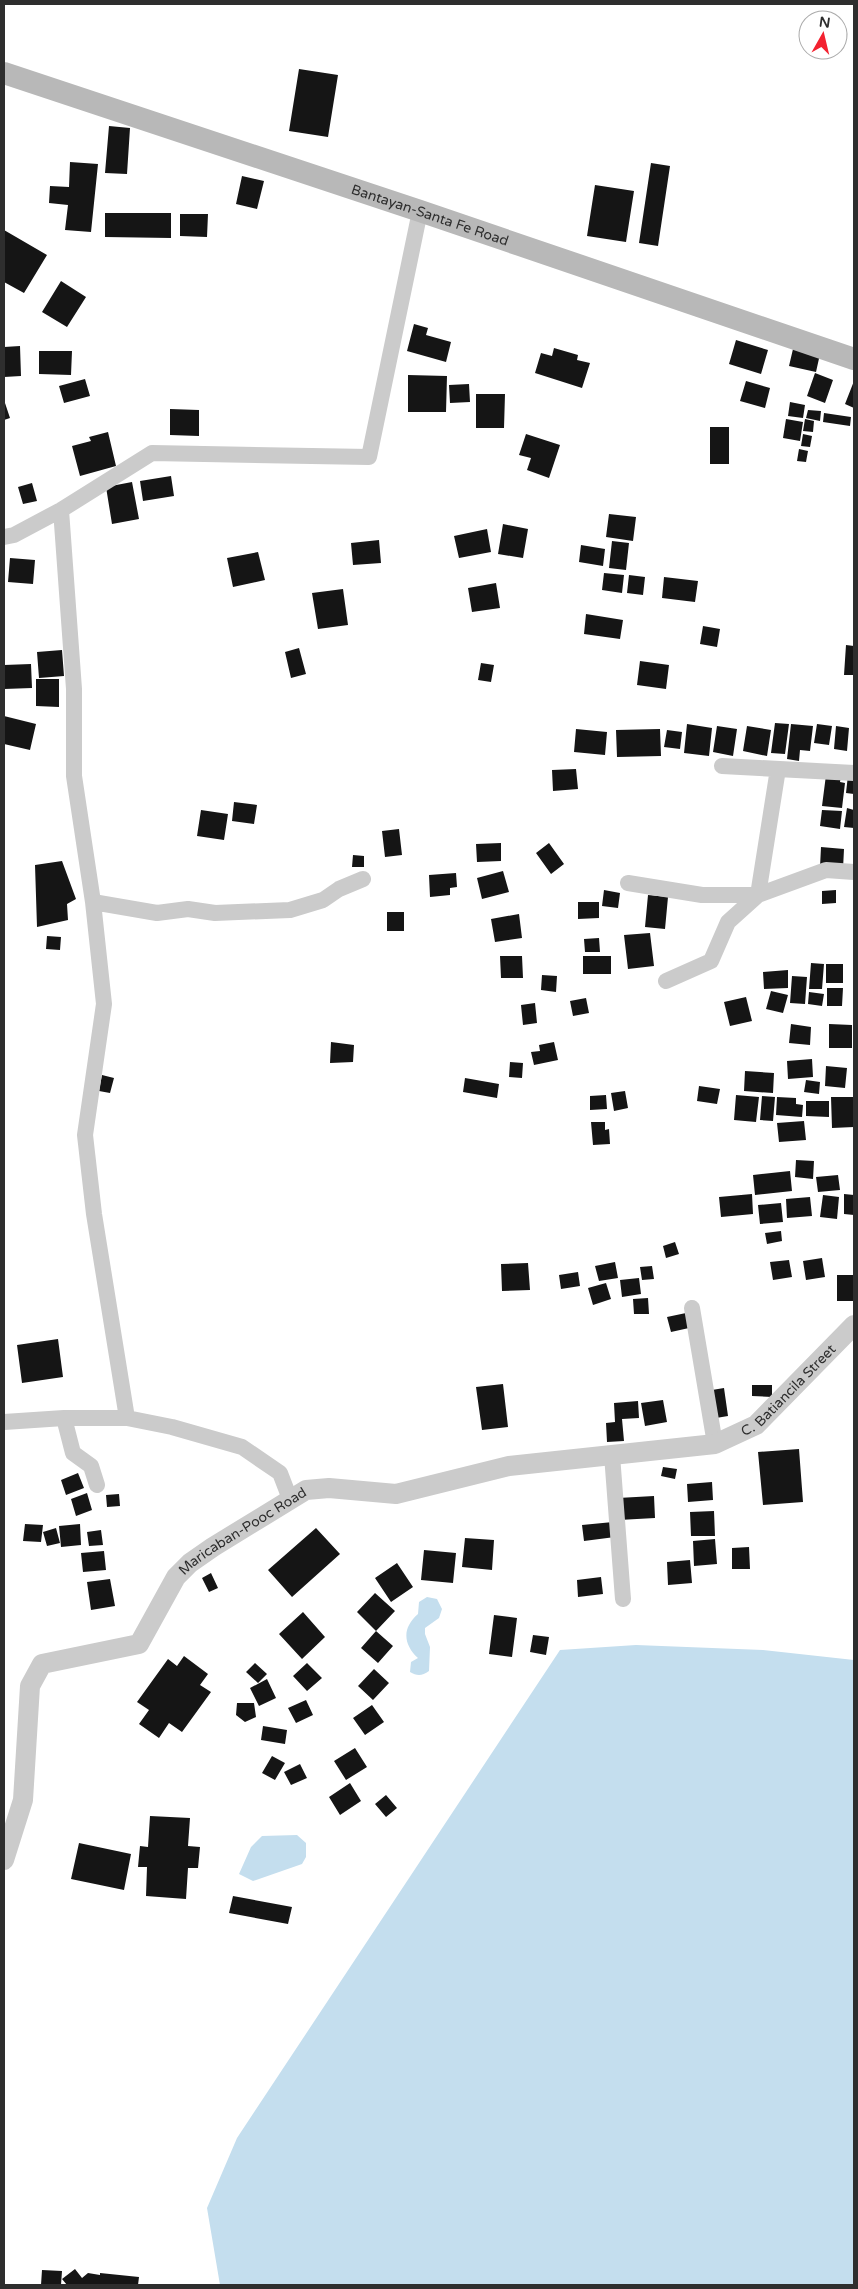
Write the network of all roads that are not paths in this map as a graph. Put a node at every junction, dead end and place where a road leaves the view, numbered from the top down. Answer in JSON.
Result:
{"nodes":[{"id":1,"x":4,"y":73,"type":"edge"},
{"id":2,"x":420,"y":211,"type":"junction"},
{"id":3,"x":854,"y":359,"type":"edge"},
{"id":4,"x":61,"y":510,"type":"junction"},
{"id":5,"x":4,"y":536,"type":"edge"},
{"id":6,"x":722,"y":766,"type":"dead end"},
{"id":7,"x":778,"y":769,"type":"junction"},
{"id":8,"x":854,"y":773,"type":"edge"},
{"id":9,"x":854,"y":872,"type":"edge"},
{"id":10,"x":363,"y":879,"type":"dead end"},
{"id":11,"x":628,"y":883,"type":"dead end"},
{"id":12,"x":758,"y":895,"type":"junction"},
{"id":13,"x":93,"y":902,"type":"junction"},
{"id":14,"x":666,"y":981,"type":"dead end"},
{"id":15,"x":692,"y":1308,"type":"dead end"},
{"id":16,"x":854,"y":1325,"type":"edge"},
{"id":17,"x":64,"y":1418,"type":"junction"},
{"id":18,"x":127,"y":1418,"type":"junction"},
{"id":19,"x":4,"y":1422,"type":"edge"},
{"id":20,"x":715,"y":1444,"type":"junction"},
{"id":21,"x":612,"y":1455,"type":"junction"},
{"id":22,"x":97,"y":1485,"type":"dead end"},
{"id":23,"x":290,"y":1499,"type":"junction"},
{"id":24,"x":623,"y":1599,"type":"dead end"},
{"id":25,"x":4,"y":1860,"type":"edge"}],
"edges":[{"from":1,"to":2,"type":"main road","name":"Bantayan-Santa Fe Road"},
{"from":2,"to":3,"type":"main road","name":"Bantayan-Santa Fe Road"},
{"from":2,"to":4,"type":"street"},
{"from":4,"to":5,"type":"street"},
{"from":4,"to":13,"type":"street"},
{"from":6,"to":7,"type":"street"},
{"from":7,"to":8,"type":"street"},
{"from":7,"to":12,"type":"street"},
{"from":9,"to":12,"type":"street"},
{"from":10,"to":13,"type":"street"},
{"from":11,"to":12,"type":"street"},
{"from":12,"to":14,"type":"street"},
{"from":13,"to":18,"type":"street"},
{"from":15,"to":20,"type":"street"},
{"from":16,"to":20,"type":"street","name":"C. Batiancila Street"},
{"from":17,"to":18,"type":"street"},
{"from":17,"to":19,"type":"street"},
{"from":17,"to":22,"type":"street"},
{"from":18,"to":23,"type":"street"},
{"from":20,"to":21,"type":"street","name":"Maricaban-Pooc Road"},
{"from":21,"to":23,"type":"street","name":"Maricaban-Pooc Road"},
{"from":21,"to":24,"type":"street"},
{"from":23,"to":25,"type":"street","name":"Maricaban-Pooc Road"}]}
